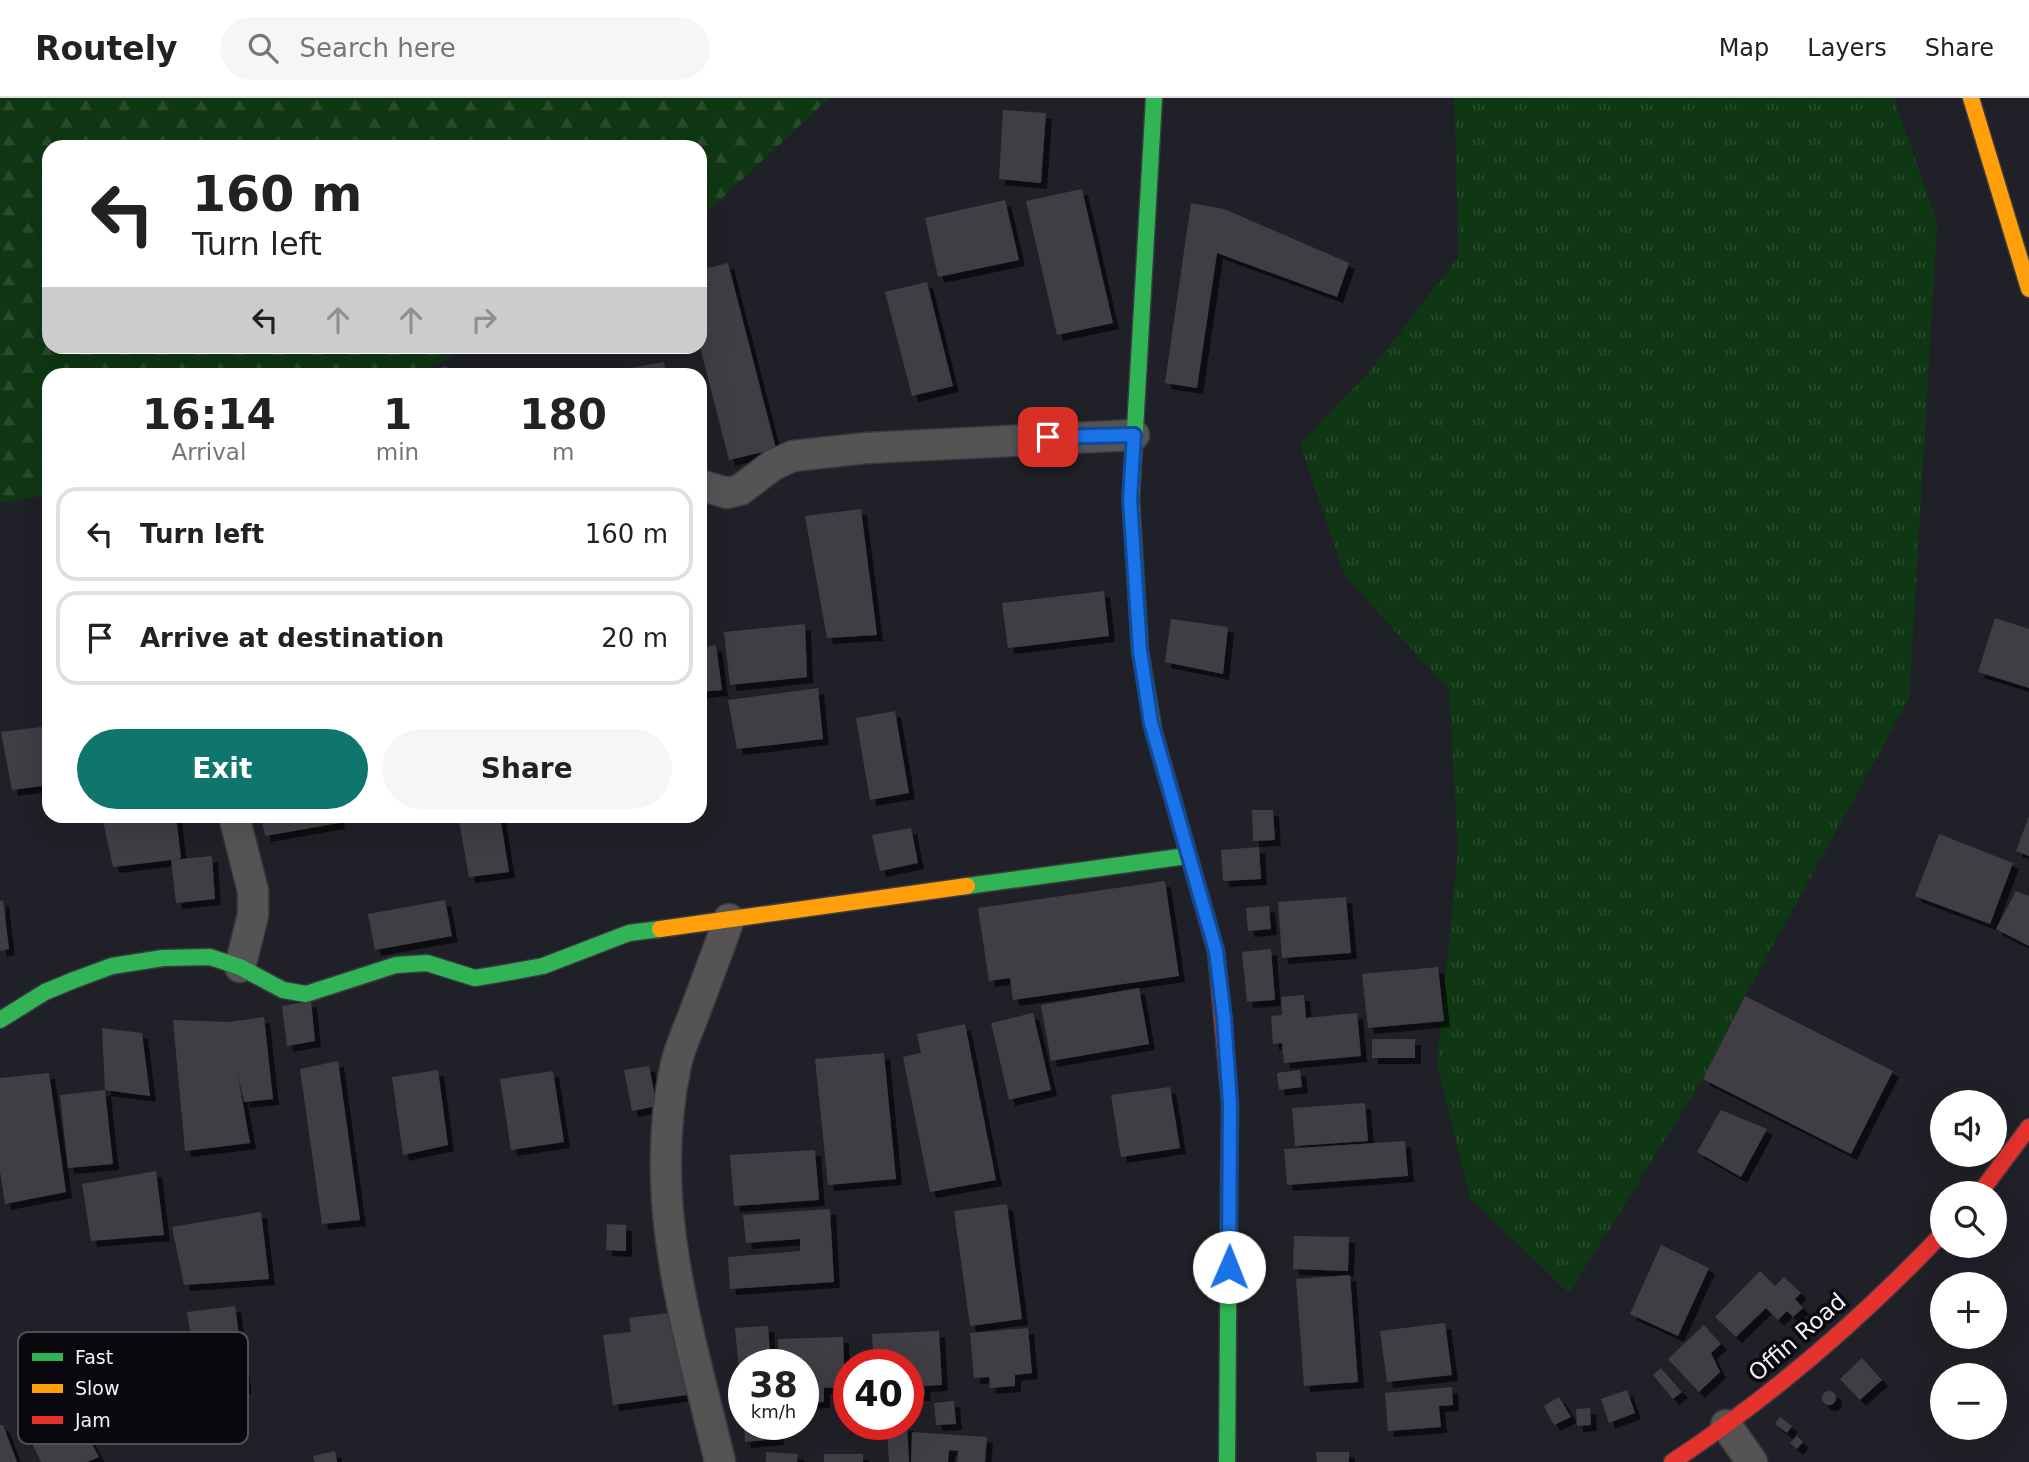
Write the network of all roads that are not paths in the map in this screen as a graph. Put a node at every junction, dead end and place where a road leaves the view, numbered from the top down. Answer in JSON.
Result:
{"nodes":[{"id":1,"x":1154,"y":98,"type":"edge"},
{"id":2,"x":1971,"y":98,"type":"edge"},
{"id":3,"x":2029,"y":289,"type":"edge"},
{"id":4,"x":1134,"y":435,"type":"junction"},
{"id":5,"x":707,"y":487,"type":"edge"},
{"id":6,"x":236,"y":823,"type":"edge"},
{"id":7,"x":1187,"y":856,"type":"junction"},
{"id":8,"x":729,"y":919,"type":"junction"},
{"id":9,"x":240,"y":967,"type":"junction"},
{"id":10,"x":0,"y":1020,"type":"edge"},
{"id":11,"x":2029,"y":1127,"type":"edge"},
{"id":12,"x":1990,"y":1181,"type":"edge"},
{"id":13,"x":1930,"y":1245,"type":"edge"},
{"id":14,"x":1726,"y":1425,"type":"junction"},
{"id":15,"x":720,"y":1462,"type":"edge"},
{"id":16,"x":1227,"y":1462,"type":"edge"},
{"id":17,"x":1672,"y":1462,"type":"edge"},
{"id":18,"x":1752,"y":1462,"type":"edge"}],
"edges":[{"from":1,"to":4,"type":"street"},
{"from":2,"to":3,"type":"street"},
{"from":4,"to":5,"type":"street"},
{"from":4,"to":7,"type":"street"},
{"from":6,"to":9,"type":"street"},
{"from":7,"to":8,"type":"street"},
{"from":7,"to":16,"type":"street"},
{"from":8,"to":9,"type":"street"},
{"from":8,"to":15,"type":"street"},
{"from":9,"to":10,"type":"street"},
{"from":11,"to":12,"type":"street"},
{"from":13,"to":14,"type":"street","name":"Offin Road"},
{"from":14,"to":17,"type":"street","name":"Offin Road"},
{"from":14,"to":18,"type":"street"}]}
